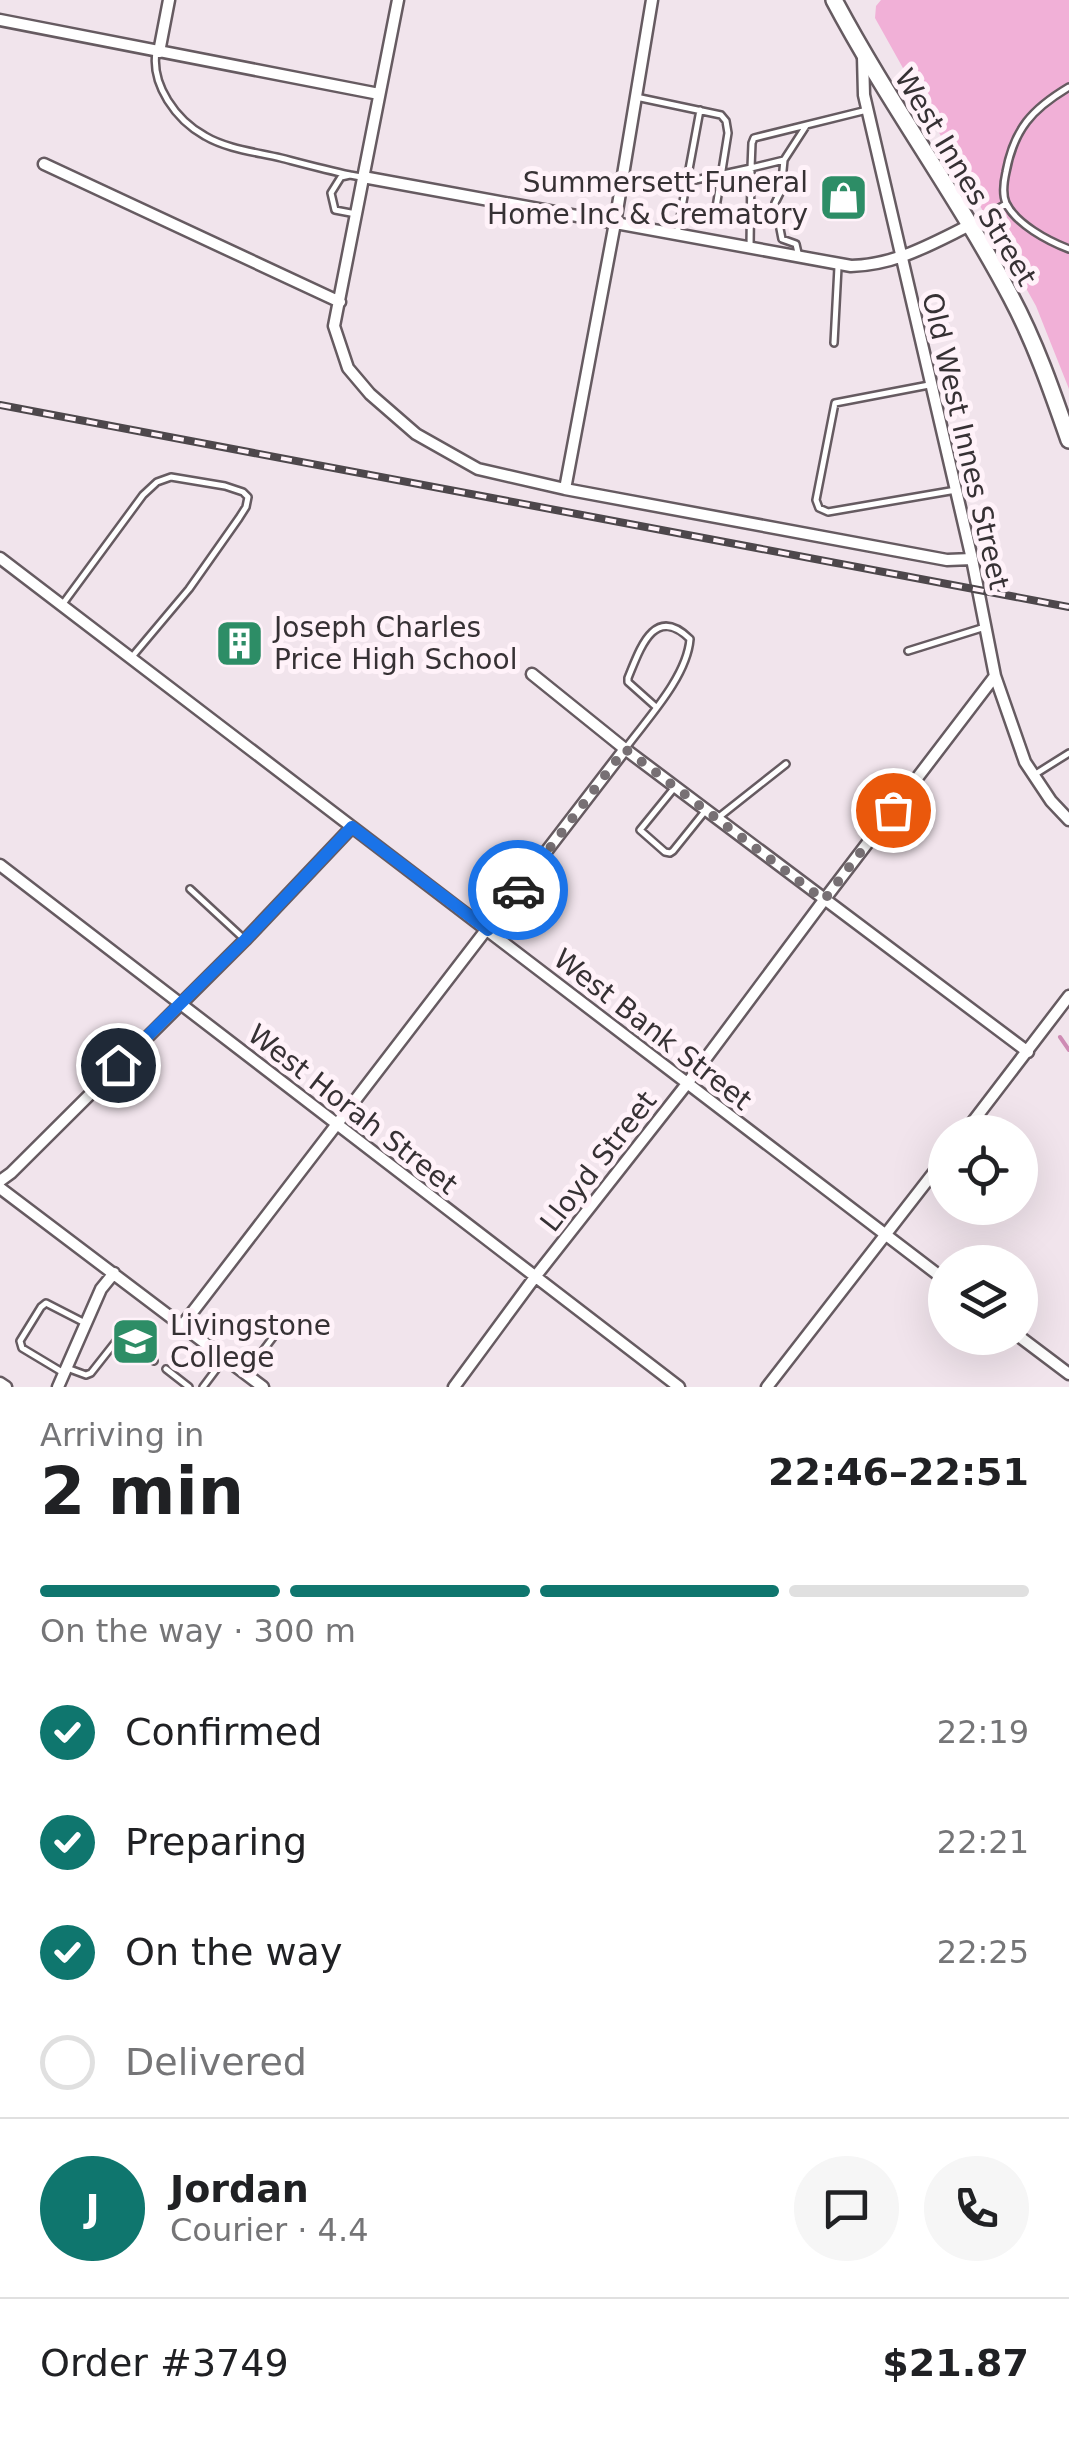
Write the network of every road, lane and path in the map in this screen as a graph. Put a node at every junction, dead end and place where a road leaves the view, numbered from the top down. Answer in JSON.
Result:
{"nodes":[{"id":1,"x":169,"y":0,"type":"edge"},
{"id":2,"x":398,"y":0,"type":"edge"},
{"id":3,"x":652,"y":0,"type":"edge"},
{"id":4,"x":834,"y":0,"type":"edge"},
{"id":5,"x":0,"y":20,"type":"edge"},
{"id":6,"x":158,"y":52,"type":"junction"},
{"id":7,"x":863,"y":56,"type":"junction"},
{"id":8,"x":1069,"y":87,"type":"edge"},
{"id":9,"x":379,"y":94,"type":"junction"},
{"id":10,"x":636,"y":98,"type":"junction"},
{"id":11,"x":700,"y":110,"type":"junction"},
{"id":12,"x":868,"y":110,"type":"junction"},
{"id":13,"x":806,"y":126,"type":"junction"},
{"id":14,"x":784,"y":160,"type":"junction"},
{"id":15,"x":44,"y":164,"type":"dead end"},
{"id":16,"x":750,"y":168,"type":"junction"},
{"id":17,"x":722,"y":174,"type":"junction"},
{"id":18,"x":350,"y":175,"type":"junction"},
{"id":19,"x":363,"y":177,"type":"junction"},
{"id":20,"x":686,"y":182,"type":"junction"},
{"id":21,"x":1006,"y":204,"type":"junction"},
{"id":22,"x":356,"y":214,"type":"junction"},
{"id":23,"x":714,"y":220,"type":"dead end"},
{"id":24,"x":615,"y":222,"type":"junction"},
{"id":25,"x":970,"y":225,"type":"junction"},
{"id":26,"x":677,"y":234,"type":"junction"},
{"id":27,"x":750,"y":247,"type":"junction"},
{"id":28,"x":1069,"y":249,"type":"edge"},
{"id":29,"x":798,"y":256,"type":"junction"},
{"id":30,"x":902,"y":258,"type":"junction"},
{"id":31,"x":838,"y":264,"type":"junction"},
{"id":32,"x":340,"y":302,"type":"junction"},
{"id":33,"x":834,"y":344,"type":"dead end"},
{"id":34,"x":931,"y":384,"type":"junction"},
{"id":35,"x":1069,"y":440,"type":"edge"},
{"id":36,"x":565,"y":489,"type":"junction"},
{"id":37,"x":956,"y":490,"type":"junction"},
{"id":38,"x":0,"y":558,"type":"edge"},
{"id":39,"x":972,"y":559,"type":"junction"},
{"id":40,"x":62,"y":605,"type":"junction"},
{"id":41,"x":984,"y":628,"type":"junction"},
{"id":42,"x":908,"y":651,"type":"dead end"},
{"id":43,"x":131,"y":658,"type":"junction"},
{"id":44,"x":532,"y":674,"type":"dead end"},
{"id":45,"x":995,"y":676,"type":"junction"},
{"id":46,"x":656,"y":708,"type":"junction"},
{"id":47,"x":625,"y":749,"type":"junction"},
{"id":48,"x":1069,"y":752,"type":"edge"},
{"id":49,"x":786,"y":764,"type":"dead end"},
{"id":50,"x":1034,"y":775,"type":"junction"},
{"id":51,"x":675,"y":787,"type":"junction"},
{"id":52,"x":1069,"y":802,"type":"edge"},
{"id":53,"x":1056,"y":806,"type":"junction"},
{"id":54,"x":706,"y":810,"type":"junction"},
{"id":55,"x":717,"y":819,"type":"junction"},
{"id":56,"x":1069,"y":820,"type":"edge"},
{"id":57,"x":352,"y":827,"type":"junction"},
{"id":58,"x":0,"y":865,"type":"edge"},
{"id":59,"x":190,"y":889,"type":"dead end"},
{"id":60,"x":824,"y":900,"type":"junction"},
{"id":61,"x":488,"y":930,"type":"junction"},
{"id":62,"x":245,"y":940,"type":"junction"},
{"id":63,"x":1069,"y":996,"type":"edge"},
{"id":64,"x":180,"y":1004,"type":"junction"},
{"id":65,"x":1028,"y":1052,"type":"junction"},
{"id":66,"x":686,"y":1085,"type":"junction"},
{"id":67,"x":978,"y":1115,"type":"edge"},
{"id":68,"x":336,"y":1124,"type":"junction"},
{"id":69,"x":928,"y":1180,"type":"edge"},
{"id":70,"x":0,"y":1185,"type":"edge"},
{"id":71,"x":885,"y":1235,"type":"junction"},
{"id":72,"x":928,"y":1267,"type":"edge"},
{"id":73,"x":114,"y":1273,"type":"junction"},
{"id":74,"x":535,"y":1277,"type":"junction"},
{"id":75,"x":86,"y":1324,"type":"junction"},
{"id":76,"x":182,"y":1327,"type":"junction"},
{"id":77,"x":274,"y":1336,"type":"dead end"},
{"id":78,"x":1038,"y":1351,"type":"edge"},
{"id":79,"x":224,"y":1359,"type":"junction"},
{"id":80,"x":154,"y":1361,"type":"dead end"},
{"id":81,"x":166,"y":1369,"type":"dead end"},
{"id":82,"x":66,"y":1371,"type":"junction"},
{"id":83,"x":245,"y":1374,"type":"junction"},
{"id":84,"x":1069,"y":1374,"type":"edge"},
{"id":85,"x":58,"y":1387,"type":"edge"},
{"id":86,"x":189,"y":1387,"type":"edge"},
{"id":87,"x":203,"y":1387,"type":"edge"},
{"id":88,"x":262,"y":1387,"type":"edge"},
{"id":89,"x":454,"y":1387,"type":"edge"},
{"id":90,"x":678,"y":1387,"type":"edge"},
{"id":91,"x":767,"y":1387,"type":"edge"}],
"edges":[{"from":1,"to":6,"type":"street"},
{"from":2,"to":9,"type":"street"},
{"from":3,"to":10,"type":"street"},
{"from":4,"to":7,"type":"main road","name":"West Innes Street"},
{"from":5,"to":6,"type":"street"},
{"from":6,"to":9,"type":"street"},
{"from":6,"to":18,"type":"lane"},
{"from":7,"to":12,"type":"street","name":"Old West Innes Street"},
{"from":7,"to":25,"type":"main road","name":"West Innes Street"},
{"from":8,"to":21,"type":"lane"},
{"from":9,"to":19,"type":"street"},
{"from":10,"to":11,"type":"lane"},
{"from":10,"to":24,"type":"street"},
{"from":11,"to":17,"type":"lane"},
{"from":11,"to":20,"type":"lane"},
{"from":12,"to":13,"type":"lane"},
{"from":12,"to":30,"type":"street","name":"Old West Innes Street"},
{"from":13,"to":14,"type":"lane"},
{"from":13,"to":16,"type":"lane"},
{"from":14,"to":16,"type":"lane"},
{"from":14,"to":29,"type":"lane"},
{"from":15,"to":32,"type":"street"},
{"from":16,"to":17,"type":"lane"},
{"from":16,"to":27,"type":"lane"},
{"from":17,"to":20,"type":"lane"},
{"from":17,"to":23,"type":"lane"},
{"from":18,"to":19,"type":"lane"},
{"from":18,"to":22,"type":"lane"},
{"from":19,"to":22,"type":"street"},
{"from":19,"to":24,"type":"street"},
{"from":20,"to":26,"type":"lane"},
{"from":21,"to":25,"type":"lane"},
{"from":21,"to":28,"type":"lane"},
{"from":22,"to":32,"type":"street"},
{"from":24,"to":26,"type":"street"},
{"from":24,"to":36,"type":"street"},
{"from":25,"to":30,"type":"street"},
{"from":25,"to":35,"type":"main road","name":"West Innes Street"},
{"from":26,"to":27,"type":"street"},
{"from":27,"to":29,"type":"street"},
{"from":29,"to":31,"type":"street"},
{"from":30,"to":31,"type":"street"},
{"from":30,"to":34,"type":"street","name":"Old West Innes Street"},
{"from":31,"to":33,"type":"lane"},
{"from":32,"to":36,"type":"street"},
{"from":34,"to":37,"type":"street","name":"Old West Innes Street"},
{"from":34,"to":37,"type":"lane"},
{"from":36,"to":39,"type":"street"},
{"from":37,"to":39,"type":"street","name":"Old West Innes Street"},
{"from":38,"to":40,"type":"street","name":"West Bank Street"},
{"from":39,"to":41,"type":"street","name":"Old West Innes Street"},
{"from":40,"to":43,"type":"street","name":"West Bank Street"},
{"from":40,"to":43,"type":"lane"},
{"from":41,"to":42,"type":"lane"},
{"from":41,"to":45,"type":"street","name":"Old West Innes Street"},
{"from":43,"to":57,"type":"street","name":"West Bank Street"},
{"from":44,"to":47,"type":"street"},
{"from":45,"to":50,"type":"street","name":"Old West Innes Street"},
{"from":45,"to":60,"type":"street","name":"Lloyd Street"},
{"from":46,"to":46,"type":"lane"},
{"from":46,"to":47,"type":"lane"},
{"from":47,"to":51,"type":"street"},
{"from":47,"to":61,"type":"street"},
{"from":48,"to":50,"type":"lane"},
{"from":49,"to":55,"type":"lane"},
{"from":50,"to":53,"type":"street","name":"Old West Innes Street"},
{"from":51,"to":54,"type":"street"},
{"from":51,"to":54,"type":"lane"},
{"from":52,"to":53,"type":"lane"},
{"from":53,"to":56,"type":"street","name":"Old West Innes Street"},
{"from":54,"to":55,"type":"street"},
{"from":55,"to":60,"type":"street"},
{"from":57,"to":61,"type":"street","name":"West Bank Street"},
{"from":57,"to":62,"type":"street"},
{"from":58,"to":64,"type":"street","name":"West Horah Street"},
{"from":59,"to":62,"type":"lane"},
{"from":60,"to":65,"type":"street"},
{"from":60,"to":66,"type":"street","name":"Lloyd Street"},
{"from":61,"to":66,"type":"street","name":"West Bank Street"},
{"from":61,"to":68,"type":"street"},
{"from":62,"to":64,"type":"street"},
{"from":63,"to":65,"type":"street"},
{"from":64,"to":68,"type":"street","name":"West Horah Street"},
{"from":64,"to":70,"type":"street"},
{"from":65,"to":67,"type":"street"},
{"from":66,"to":71,"type":"street","name":"West Bank Street"},
{"from":66,"to":74,"type":"street","name":"Lloyd Street"},
{"from":68,"to":74,"type":"street","name":"West Horah Street"},
{"from":68,"to":76,"type":"street"},
{"from":69,"to":71,"type":"street"},
{"from":70,"to":73,"type":"street"},
{"from":71,"to":72,"type":"street","name":"West Bank Street"},
{"from":71,"to":91,"type":"street"},
{"from":73,"to":75,"type":"street"},
{"from":73,"to":76,"type":"street"},
{"from":74,"to":89,"type":"street","name":"Lloyd Street"},
{"from":74,"to":90,"type":"street","name":"West Horah Street"},
{"from":75,"to":82,"type":"street"},
{"from":75,"to":82,"type":"lane"},
{"from":76,"to":79,"type":"street"},
{"from":77,"to":83,"type":"lane"},
{"from":78,"to":84,"type":"street"},
{"from":79,"to":83,"type":"street"},
{"from":79,"to":87,"type":"lane"},
{"from":80,"to":82,"type":"lane"},
{"from":81,"to":86,"type":"lane"},
{"from":82,"to":85,"type":"street"},
{"from":83,"to":88,"type":"street"}]}
